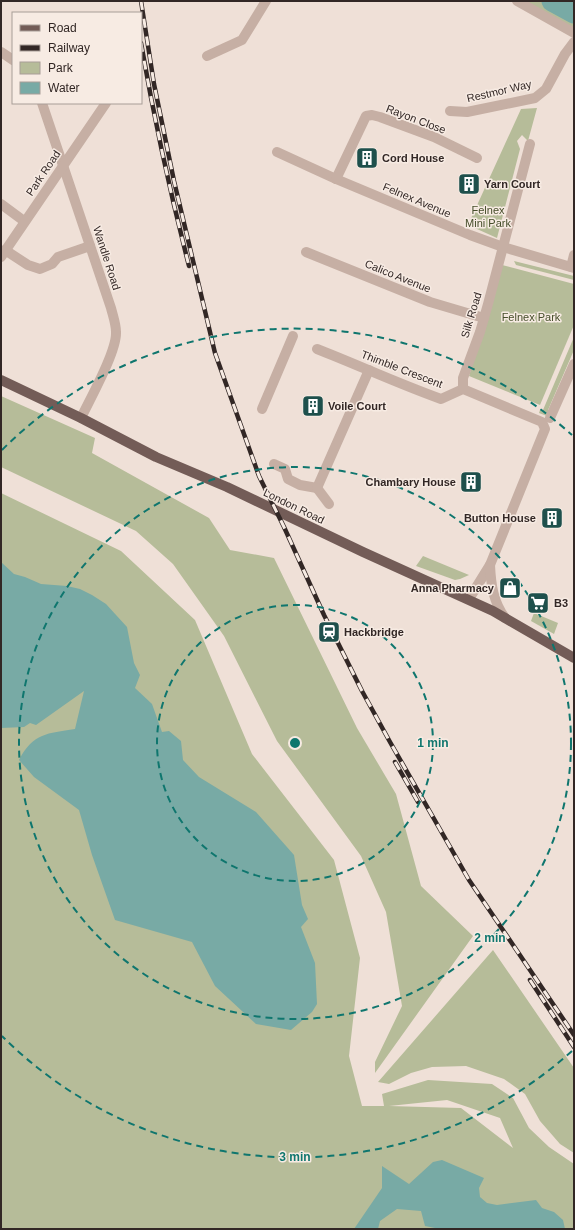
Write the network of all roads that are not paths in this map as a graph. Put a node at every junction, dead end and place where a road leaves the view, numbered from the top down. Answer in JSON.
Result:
{"nodes":[{"id":1,"x":266,"y":1,"type":"edge"},
{"id":2,"x":517,"y":1,"type":"edge"},
{"id":3,"x":574,"y":33,"type":"edge"},
{"id":4,"x":574,"y":42,"type":"edge"},
{"id":5,"x":1,"y":52,"type":"edge"},
{"id":6,"x":208,"y":56,"type":"dead end"},
{"id":7,"x":12,"y":59,"type":"edge"},
{"id":8,"x":42,"y":104,"type":"edge"},
{"id":9,"x":105,"y":104,"type":"edge"},
{"id":10,"x":450,"y":111,"type":"dead end"},
{"id":11,"x":530,"y":144,"type":"dead end"},
{"id":12,"x":277,"y":152,"type":"dead end"},
{"id":13,"x":476,"y":158,"type":"dead end"},
{"id":14,"x":63,"y":164,"type":"junction"},
{"id":15,"x":336,"y":179,"type":"junction"},
{"id":16,"x":1,"y":204,"type":"edge"},
{"id":17,"x":24,"y":221,"type":"junction"},
{"id":18,"x":90,"y":246,"type":"junction"},
{"id":19,"x":503,"y":247,"type":"junction"},
{"id":20,"x":306,"y":252,"type":"dead end"},
{"id":21,"x":3,"y":253,"type":"edge"},
{"id":22,"x":574,"y":255,"type":"edge"},
{"id":23,"x":572,"y":268,"type":"edge"},
{"id":24,"x":484,"y":318,"type":"junction"},
{"id":25,"x":293,"y":336,"type":"dead end"},
{"id":26,"x":317,"y":349,"type":"dead end"},
{"id":27,"x":573,"y":368,"type":"edge"},
{"id":28,"x":369,"y":370,"type":"junction"},
{"id":29,"x":1,"y":380,"type":"edge"},
{"id":30,"x":463,"y":389,"type":"junction"},
{"id":31,"x":262,"y":409,"type":"dead end"},
{"id":32,"x":81,"y":418,"type":"junction"},
{"id":33,"x":547,"y":421,"type":"junction"},
{"id":34,"x":274,"y":464,"type":"dead end"},
{"id":35,"x":317,"y":488,"type":"junction"},
{"id":36,"x":329,"y":504,"type":"dead end"},
{"id":37,"x":490,"y":565,"type":"junction"},
{"id":38,"x":469,"y":599,"type":"junction"},
{"id":39,"x":505,"y":618,"type":"junction"},
{"id":40,"x":574,"y":658,"type":"edge"}],
"edges":[{"from":1,"to":6,"type":"street"},
{"from":2,"to":3,"type":"street"},
{"from":4,"to":10,"type":"street","name":"Restmor Way"},
{"from":5,"to":7,"type":"street"},
{"from":8,"to":14,"type":"street","name":"Wandle Road"},
{"from":9,"to":14,"type":"street","name":"Park Road"},
{"from":11,"to":19,"type":"street","name":"Silk Road"},
{"from":12,"to":15,"type":"street","name":"Felnex Avenue"},
{"from":13,"to":15,"type":"street","name":"Rayon Close"},
{"from":14,"to":17,"type":"street","name":"Park Road"},
{"from":14,"to":18,"type":"street","name":"Wandle Road"},
{"from":15,"to":19,"type":"street","name":"Felnex Avenue"},
{"from":16,"to":17,"type":"street"},
{"from":17,"to":21,"type":"street","name":"Park Road"},
{"from":18,"to":21,"type":"street"},
{"from":18,"to":32,"type":"street","name":"Wandle Road"},
{"from":19,"to":23,"type":"street","name":"Felnex Avenue"},
{"from":19,"to":24,"type":"street","name":"Silk Road"},
{"from":20,"to":24,"type":"street","name":"Calico Avenue"},
{"from":22,"to":23,"type":"street"},
{"from":24,"to":30,"type":"street","name":"Silk Road"},
{"from":25,"to":31,"type":"street"},
{"from":26,"to":28,"type":"street","name":"Thimble Crescent"},
{"from":27,"to":33,"type":"street"},
{"from":28,"to":30,"type":"street","name":"Thimble Crescent"},
{"from":28,"to":35,"type":"street"},
{"from":29,"to":32,"type":"main road","name":"London Road"},
{"from":30,"to":33,"type":"street"},
{"from":32,"to":38,"type":"main road","name":"London Road"},
{"from":33,"to":37,"type":"street"},
{"from":34,"to":35,"type":"street"},
{"from":35,"to":36,"type":"street"},
{"from":37,"to":38,"type":"street"},
{"from":37,"to":39,"type":"street"},
{"from":38,"to":39,"type":"main road","name":"London Road"},
{"from":39,"to":40,"type":"main road","name":"London Road"}]}
